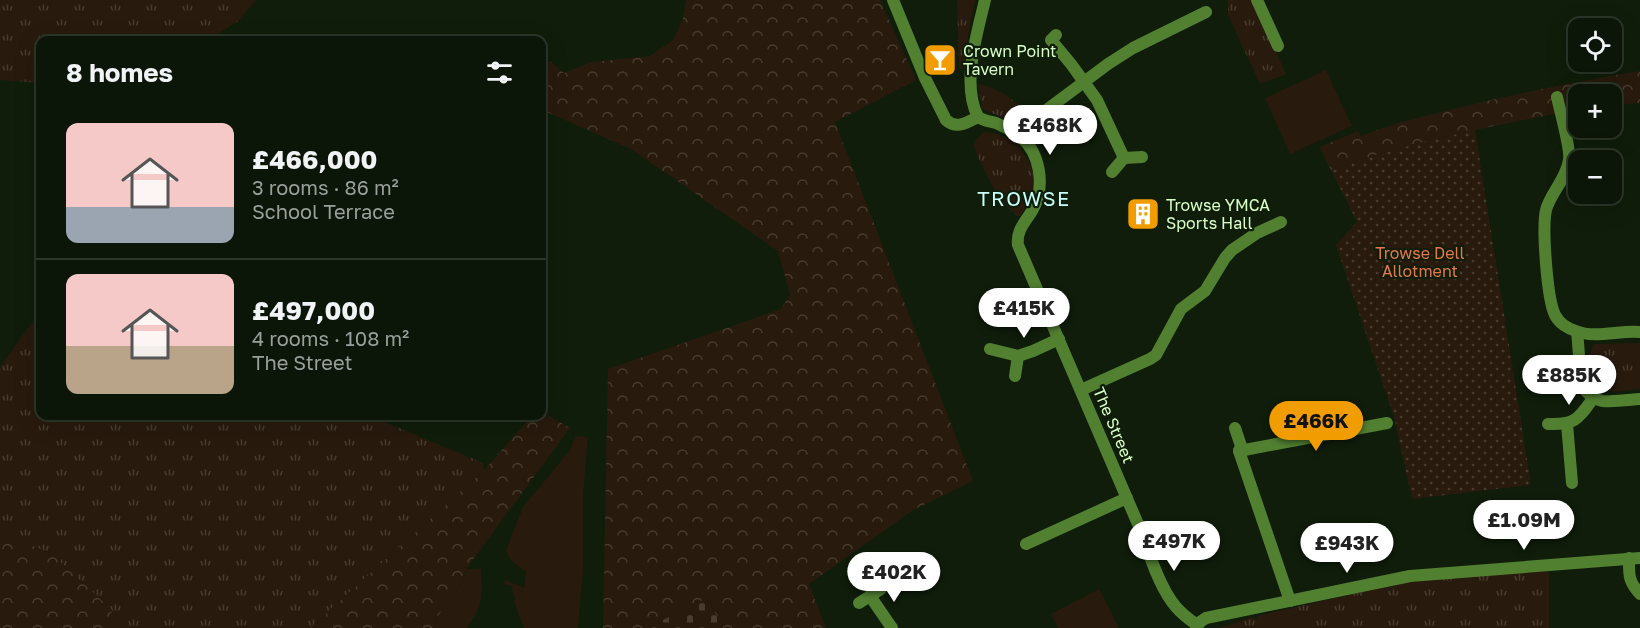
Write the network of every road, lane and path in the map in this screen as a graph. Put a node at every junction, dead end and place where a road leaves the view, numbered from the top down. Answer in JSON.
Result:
{"nodes":[{"id":1,"x":893,"y":0,"type":"edge"},
{"id":2,"x":985,"y":0,"type":"edge"},
{"id":3,"x":1257,"y":0,"type":"edge"},
{"id":4,"x":1206,"y":12,"type":"dead end"},
{"id":5,"x":1056,"y":35,"type":"dead end"},
{"id":6,"x":1278,"y":46,"type":"dead end"},
{"id":7,"x":1084,"y":81,"type":"junction"},
{"id":8,"x":1557,"y":98,"type":"dead end"},
{"id":9,"x":978,"y":117,"type":"junction"},
{"id":10,"x":1019,"y":136,"type":"junction"},
{"id":11,"x":1142,"y":157,"type":"dead end"},
{"id":12,"x":1124,"y":158,"type":"junction"},
{"id":13,"x":1112,"y":172,"type":"dead end"},
{"id":14,"x":1281,"y":222,"type":"dead end"},
{"id":15,"x":1577,"y":332,"type":"junction"},
{"id":16,"x":1640,"y":332,"type":"edge"},
{"id":17,"x":1059,"y":339,"type":"junction"},
{"id":18,"x":990,"y":349,"type":"dead end"},
{"id":19,"x":1018,"y":356,"type":"junction"},
{"id":20,"x":1015,"y":376,"type":"dead end"},
{"id":21,"x":1081,"y":390,"type":"junction"},
{"id":22,"x":1594,"y":397,"type":"junction"},
{"id":23,"x":1640,"y":399,"type":"edge"},
{"id":24,"x":1387,"y":423,"type":"dead end"},
{"id":25,"x":1548,"y":424,"type":"dead end"},
{"id":26,"x":1567,"y":424,"type":"junction"},
{"id":27,"x":1235,"y":428,"type":"dead end"},
{"id":28,"x":1239,"y":451,"type":"junction"},
{"id":29,"x":1572,"y":483,"type":"dead end"},
{"id":30,"x":1127,"y":498,"type":"junction"},
{"id":31,"x":1026,"y":544,"type":"dead end"},
{"id":32,"x":1634,"y":558,"type":"edge"},
{"id":33,"x":1640,"y":594,"type":"edge"},
{"id":34,"x":1290,"y":601,"type":"junction"},
{"id":35,"x":859,"y":603,"type":"dead end"},
{"id":36,"x":1197,"y":627,"type":"edge"},
{"id":37,"x":892,"y":628,"type":"edge"}],
"edges":[{"from":1,"to":9,"type":"street"},
{"from":2,"to":9,"type":"street"},
{"from":3,"to":6,"type":"street"},
{"from":4,"to":7,"type":"street"},
{"from":5,"to":7,"type":"street"},
{"from":7,"to":10,"type":"street"},
{"from":7,"to":12,"type":"street"},
{"from":8,"to":15,"type":"street"},
{"from":9,"to":10,"type":"street"},
{"from":10,"to":17,"type":"street","name":"The Street"},
{"from":11,"to":12,"type":"street"},
{"from":12,"to":13,"type":"street"},
{"from":14,"to":21,"type":"street"},
{"from":15,"to":16,"type":"street"},
{"from":15,"to":22,"type":"street"},
{"from":17,"to":19,"type":"street"},
{"from":17,"to":21,"type":"street","name":"The Street"},
{"from":18,"to":19,"type":"street"},
{"from":19,"to":20,"type":"street"},
{"from":21,"to":30,"type":"street","name":"The Street"},
{"from":22,"to":23,"type":"street"},
{"from":22,"to":26,"type":"street"},
{"from":24,"to":28,"type":"street"},
{"from":25,"to":26,"type":"street"},
{"from":26,"to":29,"type":"street"},
{"from":27,"to":28,"type":"street"},
{"from":28,"to":34,"type":"street"},
{"from":30,"to":31,"type":"street"},
{"from":30,"to":36,"type":"street","name":"The Street"},
{"from":32,"to":33,"type":"street"},
{"from":32,"to":34,"type":"street"},
{"from":34,"to":36,"type":"street"},
{"from":35,"to":37,"type":"street"}]}
